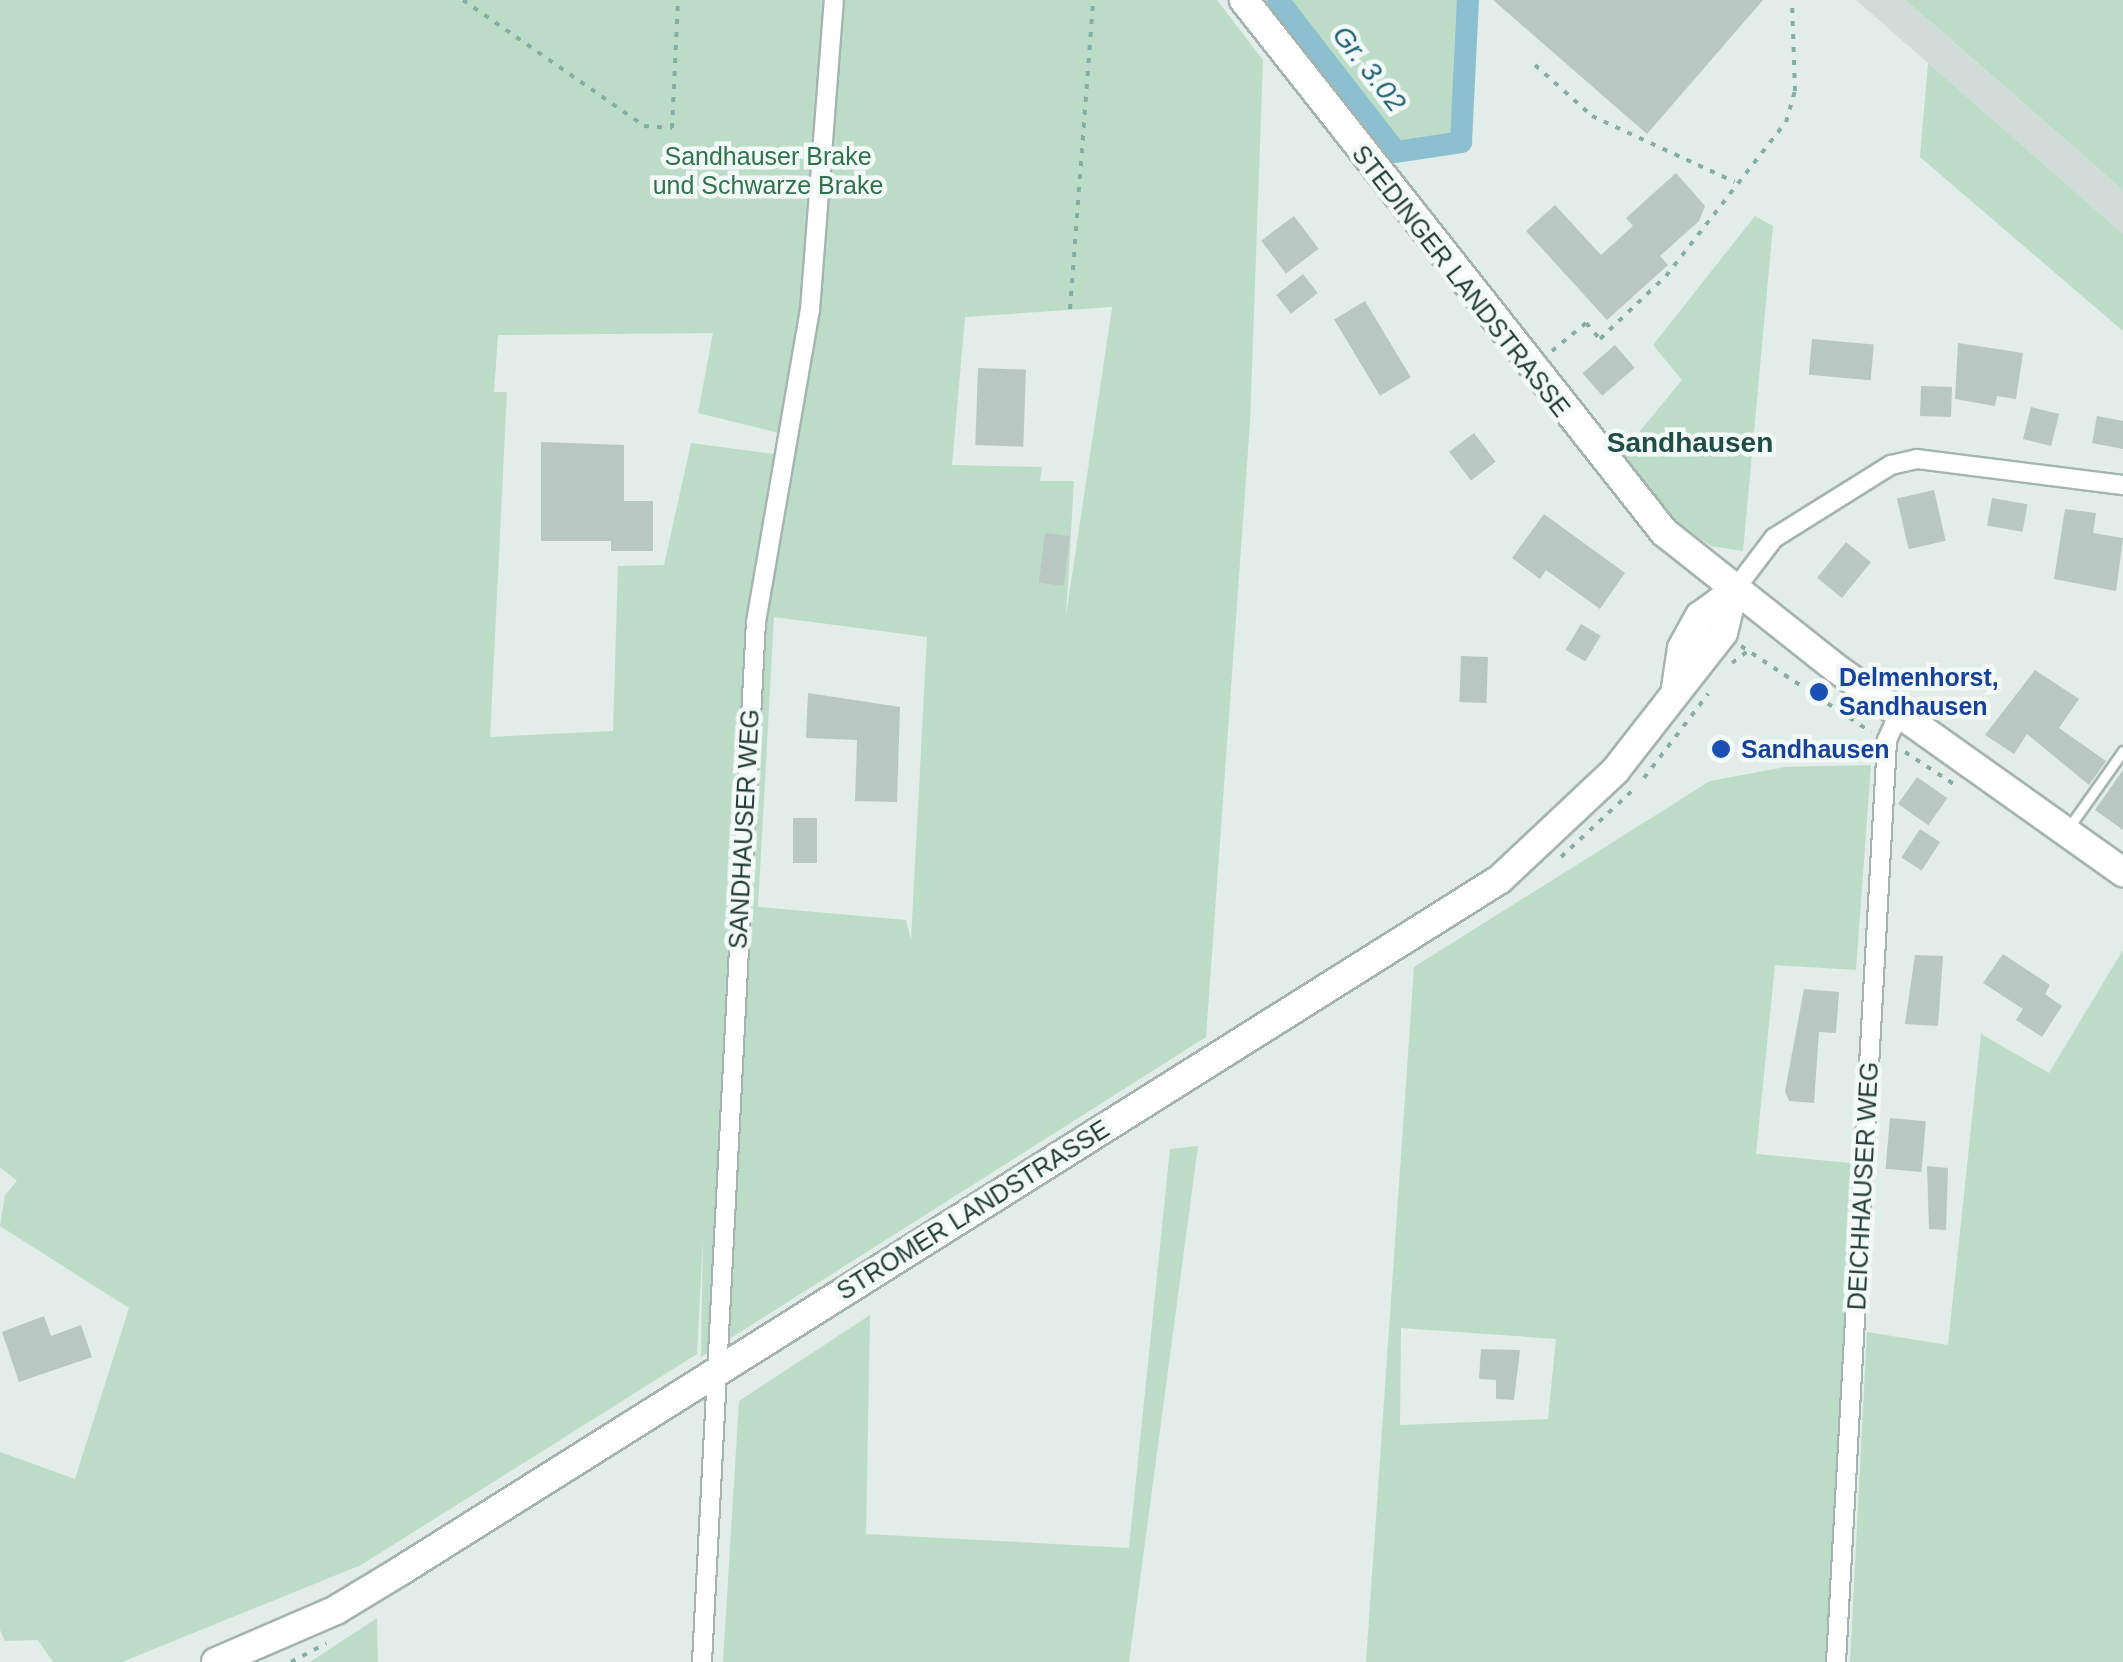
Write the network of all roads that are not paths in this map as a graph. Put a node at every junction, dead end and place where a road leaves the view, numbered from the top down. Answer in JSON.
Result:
{"nodes":[{"id":1,"x":834,"y":0,"type":"edge"},
{"id":2,"x":1244,"y":0,"type":"edge"},
{"id":3,"x":2123,"y":486,"type":"edge"},
{"id":4,"x":1733,"y":592,"type":"junction"},
{"id":5,"x":1899,"y":713,"type":"junction"},
{"id":6,"x":2123,"y":751,"type":"edge"},
{"id":7,"x":2066,"y":831,"type":"junction"},
{"id":8,"x":2123,"y":872,"type":"edge"},
{"id":9,"x":719,"y":1370,"type":"junction"},
{"id":10,"x":216,"y":1662,"type":"edge"},
{"id":11,"x":702,"y":1662,"type":"edge"},
{"id":12,"x":1836,"y":1662,"type":"edge"}],
"edges":[{"from":1,"to":9,"type":"street","name":"SANDHAUSER WEG"},
{"from":2,"to":4,"type":"main road","name":"STEDINGER LANDSTRASSE"},
{"from":3,"to":4,"type":"street"},
{"from":4,"to":5,"type":"main road","name":"STEDINGER LANDSTRASSE"},
{"from":4,"to":9,"type":"main road","name":"STROMER LANDSTRASSE"},
{"from":5,"to":7,"type":"main road","name":"STEDINGER LANDSTRASSE"},
{"from":5,"to":12,"type":"street","name":"DEICHHAUSER WEG"},
{"from":6,"to":7,"type":"lane"},
{"from":7,"to":8,"type":"main road","name":"STEDINGER LANDSTRASSE"},
{"from":9,"to":10,"type":"main road","name":"STROMER LANDSTRASSE"},
{"from":9,"to":11,"type":"street","name":"SANDHAUSER WEG"}]}
